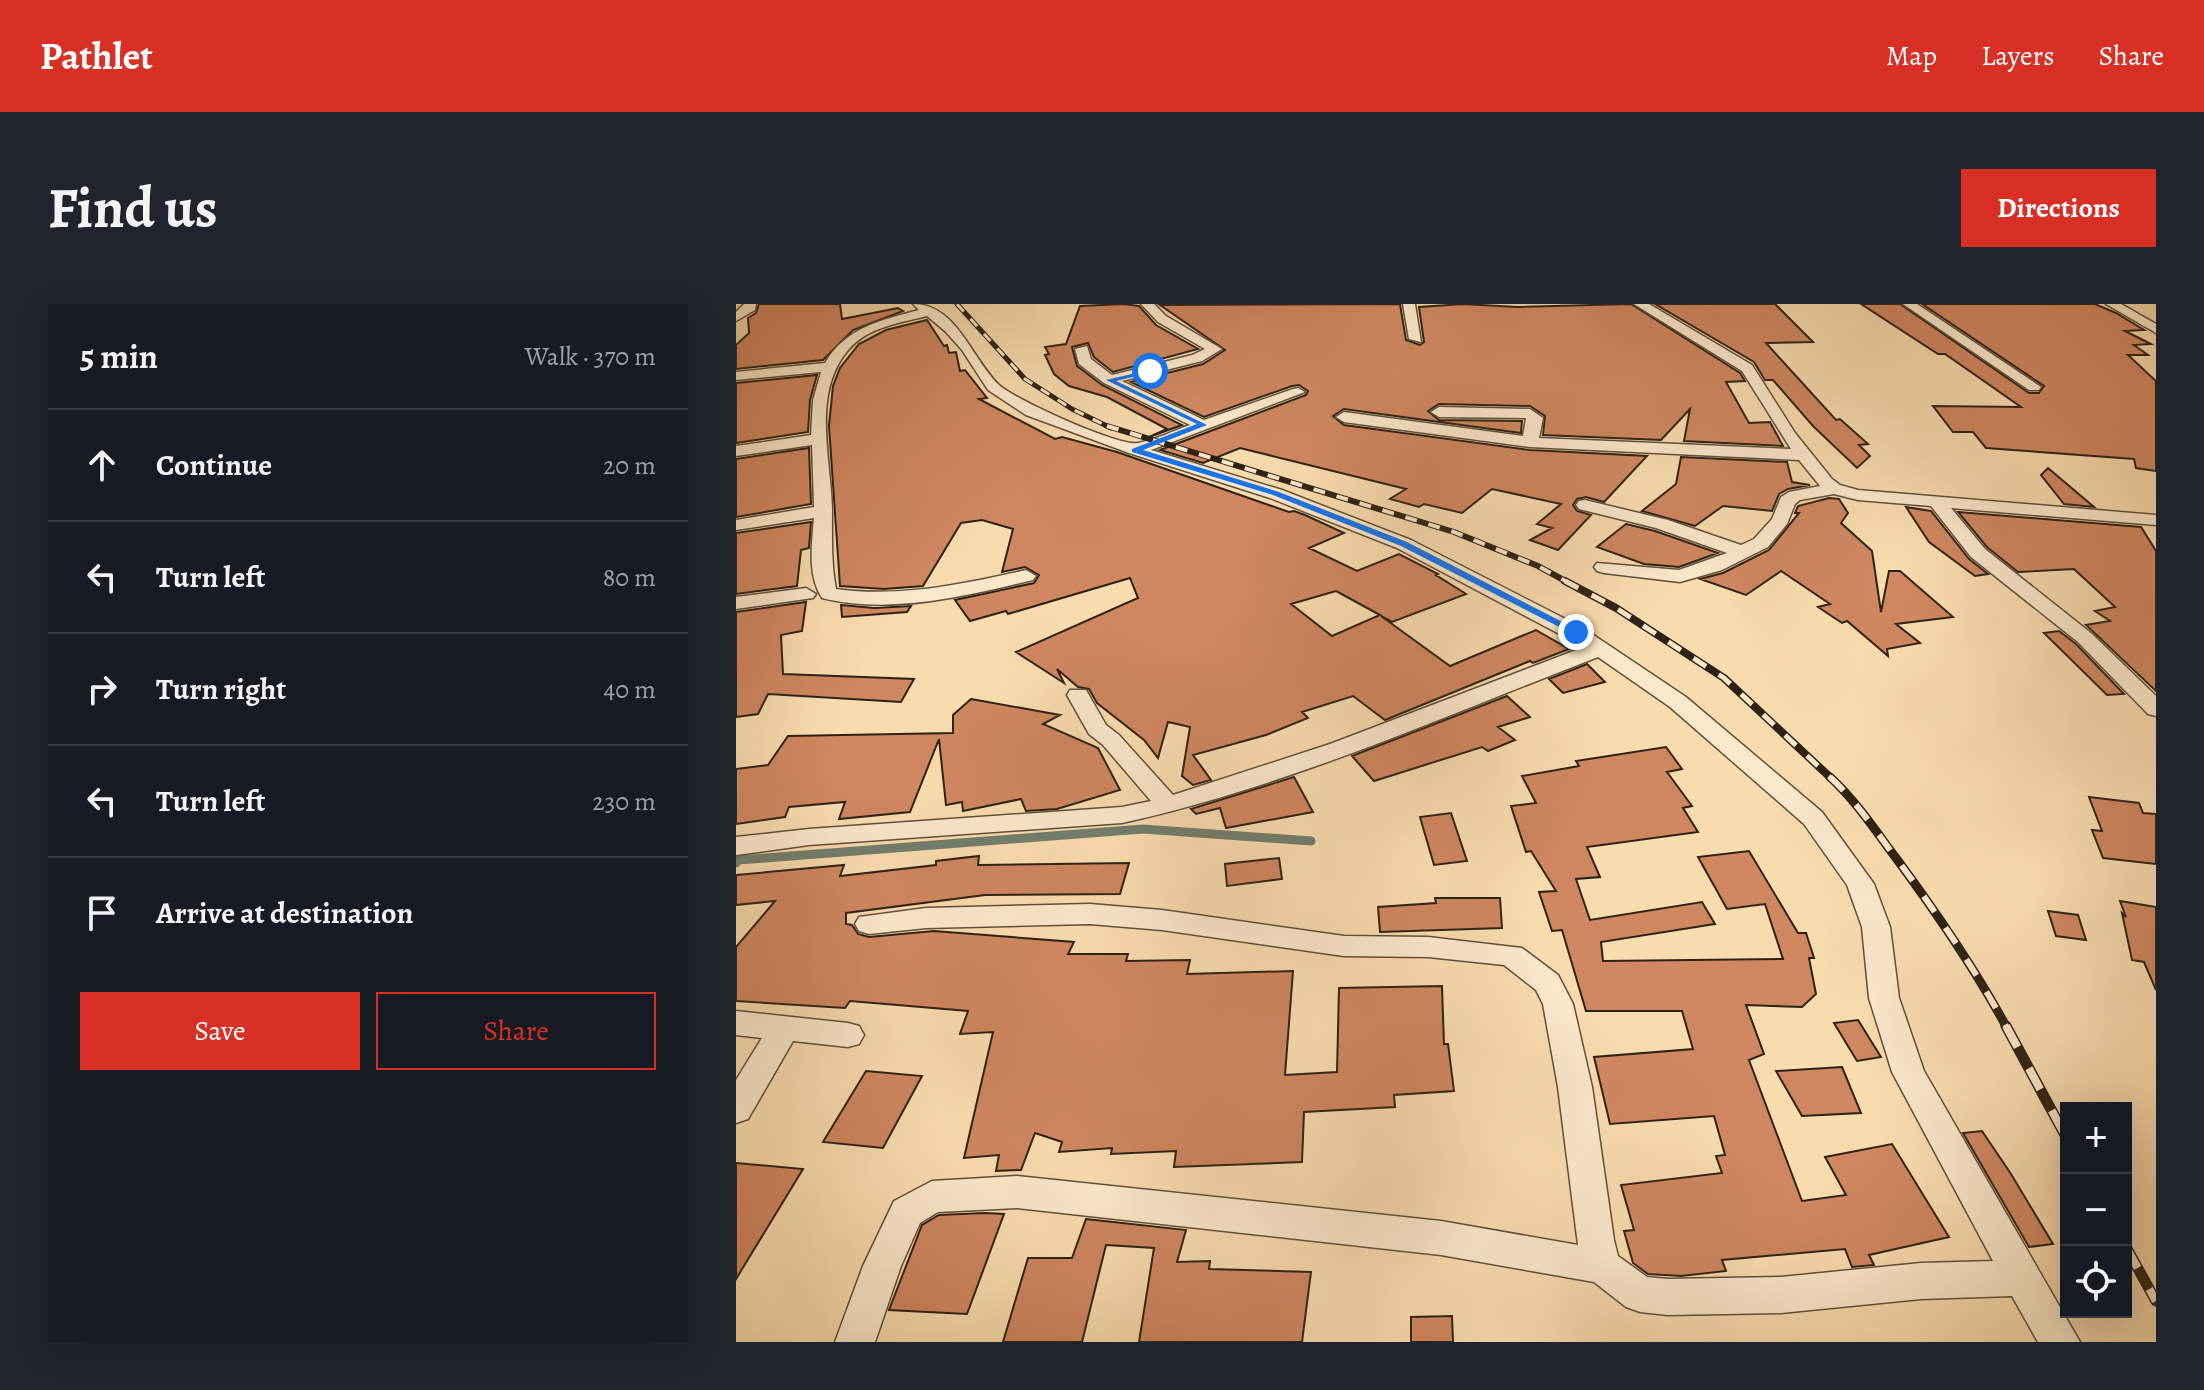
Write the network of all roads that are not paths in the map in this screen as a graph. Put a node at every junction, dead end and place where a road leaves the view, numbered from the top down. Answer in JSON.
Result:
{"nodes":[{"id":1,"x":750,"y":304,"type":"edge"},
{"id":2,"x":1147,"y":304,"type":"edge"},
{"id":3,"x":1409,"y":304,"type":"edge"},
{"id":4,"x":1640,"y":304,"type":"edge"},
{"id":5,"x":1909,"y":304,"type":"edge"},
{"id":6,"x":2112,"y":304,"type":"edge"},
{"id":7,"x":925,"y":307,"type":"edge"},
{"id":8,"x":736,"y":317,"type":"edge"},
{"id":9,"x":2156,"y":329,"type":"edge"},
{"id":10,"x":1416,"y":339,"type":"dead end"},
{"id":11,"x":1082,"y":349,"type":"dead end"},
{"id":12,"x":829,"y":367,"type":"junction"},
{"id":13,"x":736,"y":376,"type":"edge"},
{"id":14,"x":1109,"y":380,"type":"junction"},
{"id":15,"x":2034,"y":387,"type":"dead end"},
{"id":16,"x":1298,"y":392,"type":"dead end"},
{"id":17,"x":1439,"y":412,"type":"dead end"},
{"id":18,"x":1344,"y":417,"type":"dead end"},
{"id":19,"x":1203,"y":425,"type":"junction"},
{"id":20,"x":820,"y":439,"type":"junction"},
{"id":21,"x":1530,"y":442,"type":"junction"},
{"id":22,"x":1135,"y":450,"type":"junction"},
{"id":23,"x":736,"y":451,"type":"edge"},
{"id":24,"x":1805,"y":455,"type":"junction"},
{"id":25,"x":1834,"y":489,"type":"junction"},
{"id":26,"x":1936,"y":501,"type":"junction"},
{"id":27,"x":1585,"y":505,"type":"dead end"},
{"id":28,"x":823,"y":511,"type":"junction"},
{"id":29,"x":2156,"y":520,"type":"edge"},
{"id":30,"x":736,"y":525,"type":"edge"},
{"id":31,"x":1745,"y":553,"type":"junction"},
{"id":32,"x":1604,"y":567,"type":"dead end"},
{"id":33,"x":1026,"y":576,"type":"dead end"},
{"id":34,"x":806,"y":594,"type":"dead end"},
{"id":35,"x":736,"y":603,"type":"edge"},
{"id":36,"x":1600,"y":649,"type":"junction"},
{"id":37,"x":1078,"y":695,"type":"dead end"},
{"id":38,"x":2156,"y":709,"type":"edge"},
{"id":39,"x":1168,"y":805,"type":"junction"},
{"id":40,"x":736,"y":846,"type":"edge"},
{"id":41,"x":869,"y":924,"type":"dead end"},
{"id":42,"x":736,"y":1023,"type":"edge"},
{"id":43,"x":783,"y":1030,"type":"junction"},
{"id":44,"x":848,"y":1035,"type":"dead end"},
{"id":45,"x":736,"y":1109,"type":"edge"},
{"id":46,"x":1602,"y":1266,"type":"junction"},
{"id":47,"x":2022,"y":1278,"type":"junction"},
{"id":48,"x":855,"y":1342,"type":"edge"},
{"id":49,"x":2060,"y":1342,"type":"edge"}],
"edges":[{"from":1,"to":8,"type":"street"},
{"from":2,"to":14,"type":"street"},
{"from":3,"to":10,"type":"street"},
{"from":4,"to":24,"type":"street"},
{"from":5,"to":15,"type":"street"},
{"from":6,"to":9,"type":"street"},
{"from":7,"to":12,"type":"street"},
{"from":7,"to":22,"type":"street"},
{"from":11,"to":14,"type":"street"},
{"from":12,"to":13,"type":"street"},
{"from":12,"to":20,"type":"street"},
{"from":14,"to":19,"type":"street"},
{"from":16,"to":19,"type":"street"},
{"from":17,"to":21,"type":"street"},
{"from":18,"to":21,"type":"street"},
{"from":19,"to":22,"type":"street"},
{"from":20,"to":23,"type":"street"},
{"from":20,"to":28,"type":"street"},
{"from":21,"to":24,"type":"street"},
{"from":22,"to":36,"type":"street"},
{"from":24,"to":25,"type":"street"},
{"from":25,"to":26,"type":"street"},
{"from":25,"to":31,"type":"street"},
{"from":26,"to":29,"type":"street"},
{"from":26,"to":38,"type":"street"},
{"from":27,"to":31,"type":"street"},
{"from":28,"to":30,"type":"street"},
{"from":28,"to":33,"type":"street"},
{"from":31,"to":32,"type":"street"},
{"from":34,"to":35,"type":"street"},
{"from":36,"to":39,"type":"street"},
{"from":36,"to":47,"type":"street"},
{"from":37,"to":39,"type":"street"},
{"from":39,"to":40,"type":"street"},
{"from":41,"to":46,"type":"street"},
{"from":42,"to":43,"type":"street"},
{"from":43,"to":44,"type":"street"},
{"from":43,"to":45,"type":"street"},
{"from":46,"to":47,"type":"street"},
{"from":46,"to":48,"type":"street"},
{"from":47,"to":49,"type":"street"}]}
